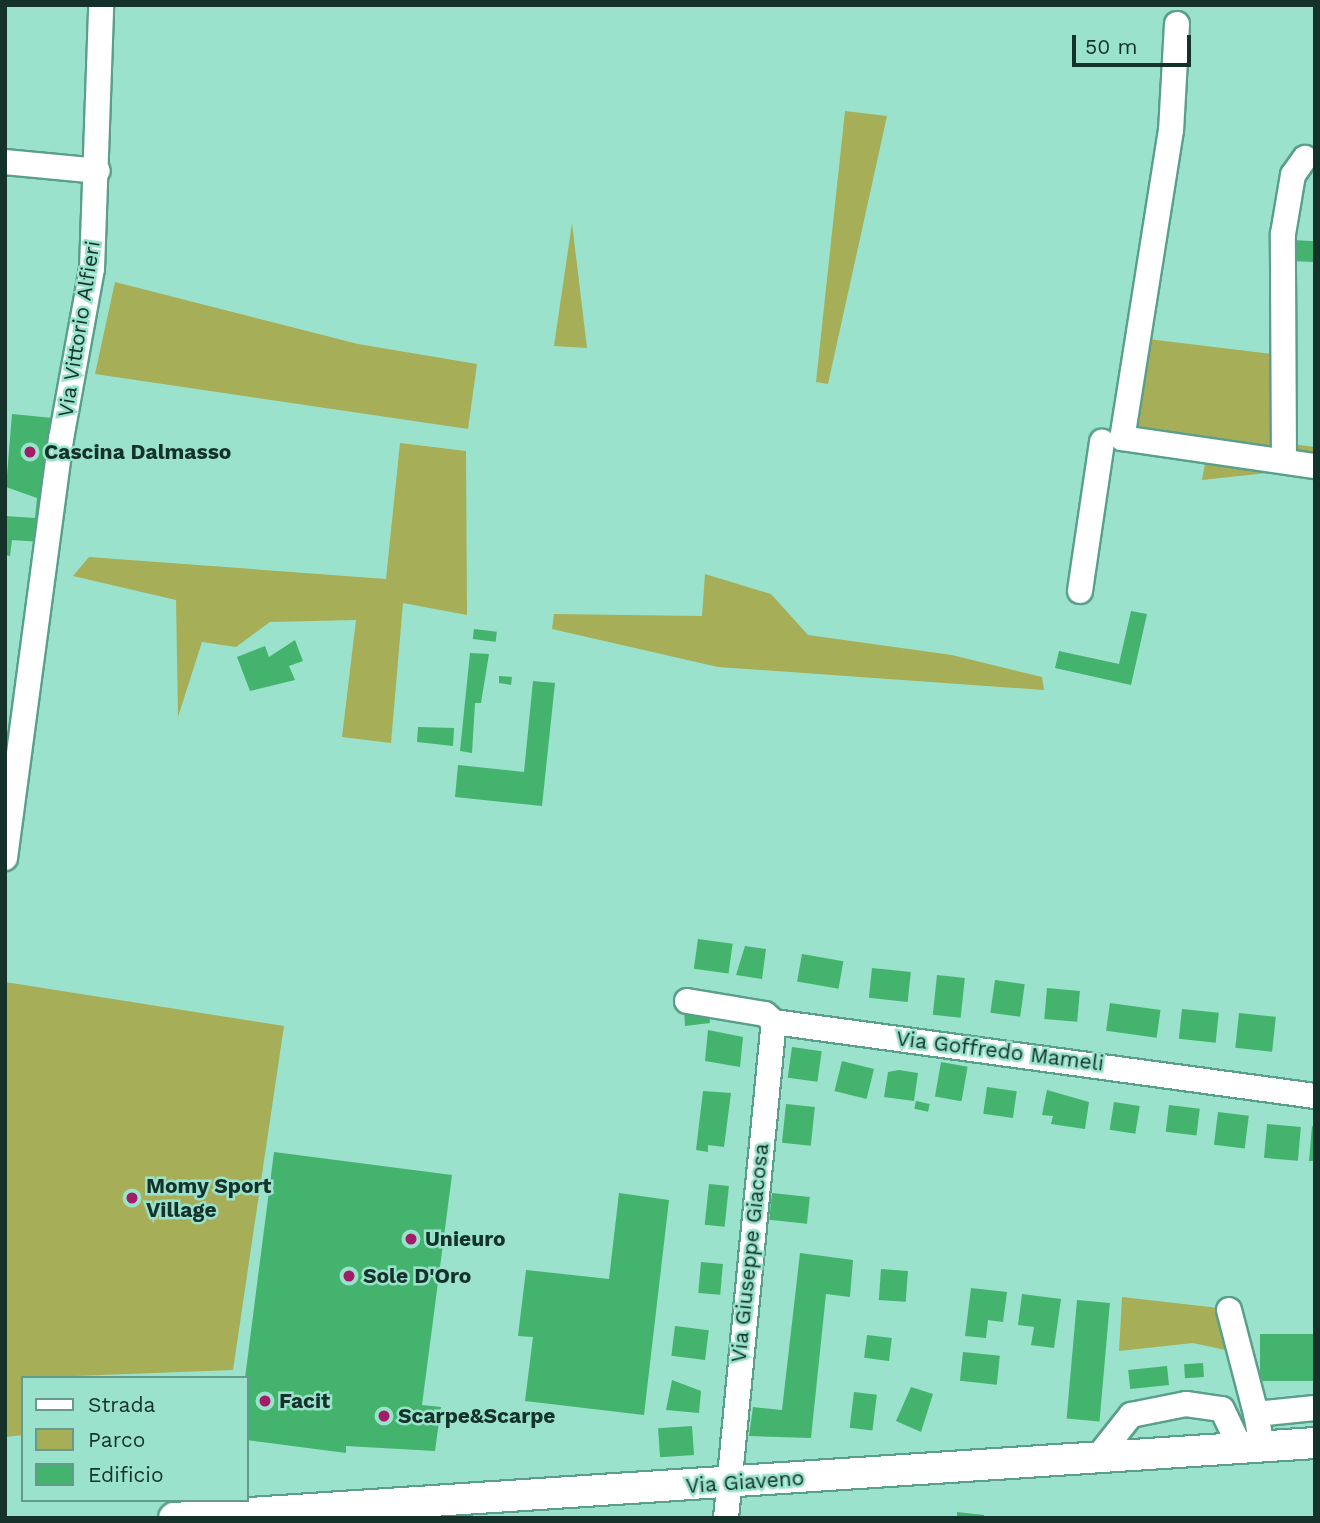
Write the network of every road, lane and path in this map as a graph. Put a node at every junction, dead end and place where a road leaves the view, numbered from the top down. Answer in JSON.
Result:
{"nodes":[{"id":1,"x":101,"y":5,"type":"edge"},
{"id":2,"x":1177,"y":24,"type":"dead end"},
{"id":3,"x":1305,"y":158,"type":"dead end"},
{"id":4,"x":5,"y":162,"type":"edge"},
{"id":5,"x":98,"y":171,"type":"junction"},
{"id":6,"x":1102,"y":442,"type":"dead end"},
{"id":7,"x":1284,"y":460,"type":"junction"},
{"id":8,"x":1315,"y":466,"type":"edge"},
{"id":9,"x":1080,"y":591,"type":"dead end"},
{"id":10,"x":14,"y":720,"type":"edge"},
{"id":11,"x":5,"y":858,"type":"edge"},
{"id":12,"x":687,"y":1001,"type":"dead end"},
{"id":13,"x":774,"y":1022,"type":"junction"},
{"id":14,"x":1315,"y":1096,"type":"edge"},
{"id":15,"x":1228,"y":1310,"type":"dead end"},
{"id":16,"x":1315,"y":1408,"type":"edge"},
{"id":17,"x":1256,"y":1414,"type":"junction"},
{"id":18,"x":1315,"y":1443,"type":"edge"},
{"id":19,"x":1252,"y":1448,"type":"junction"},
{"id":20,"x":1097,"y":1458,"type":"junction"},
{"id":21,"x":728,"y":1483,"type":"junction"},
{"id":22,"x":318,"y":1513,"type":"edge"},
{"id":23,"x":174,"y":1518,"type":"edge"},
{"id":24,"x":726,"y":1518,"type":"edge"}],
"edges":[{"from":1,"to":5,"type":"street","name":"Via Vittorio Alfieri"},
{"from":2,"to":7,"type":"street"},
{"from":3,"to":7,"type":"street"},
{"from":4,"to":5,"type":"street"},
{"from":5,"to":10,"type":"street","name":"Via Vittorio Alfieri"},
{"from":6,"to":9,"type":"street"},
{"from":7,"to":8,"type":"street"},
{"from":10,"to":11,"type":"street","name":"Via Vittorio Alfieri"},
{"from":12,"to":13,"type":"street","name":"Via Goffredo Mameli"},
{"from":13,"to":14,"type":"street","name":"Via Goffredo Mameli"},
{"from":13,"to":21,"type":"street","name":"Via Giuseppe Giacosa"},
{"from":15,"to":17,"type":"street"},
{"from":16,"to":17,"type":"street"},
{"from":17,"to":19,"type":"street"},
{"from":18,"to":19,"type":"main road","name":"Via Giaveno"},
{"from":19,"to":20,"type":"main road","name":"Via Giaveno"},
{"from":19,"to":20,"type":"street"},
{"from":20,"to":21,"type":"main road","name":"Via Giaveno"},
{"from":21,"to":22,"type":"main road","name":"Via Giaveno"},
{"from":21,"to":24,"type":"street","name":"Via Giuseppe Giacosa"},
{"from":22,"to":23,"type":"main road","name":"Via Giaveno"}]}
